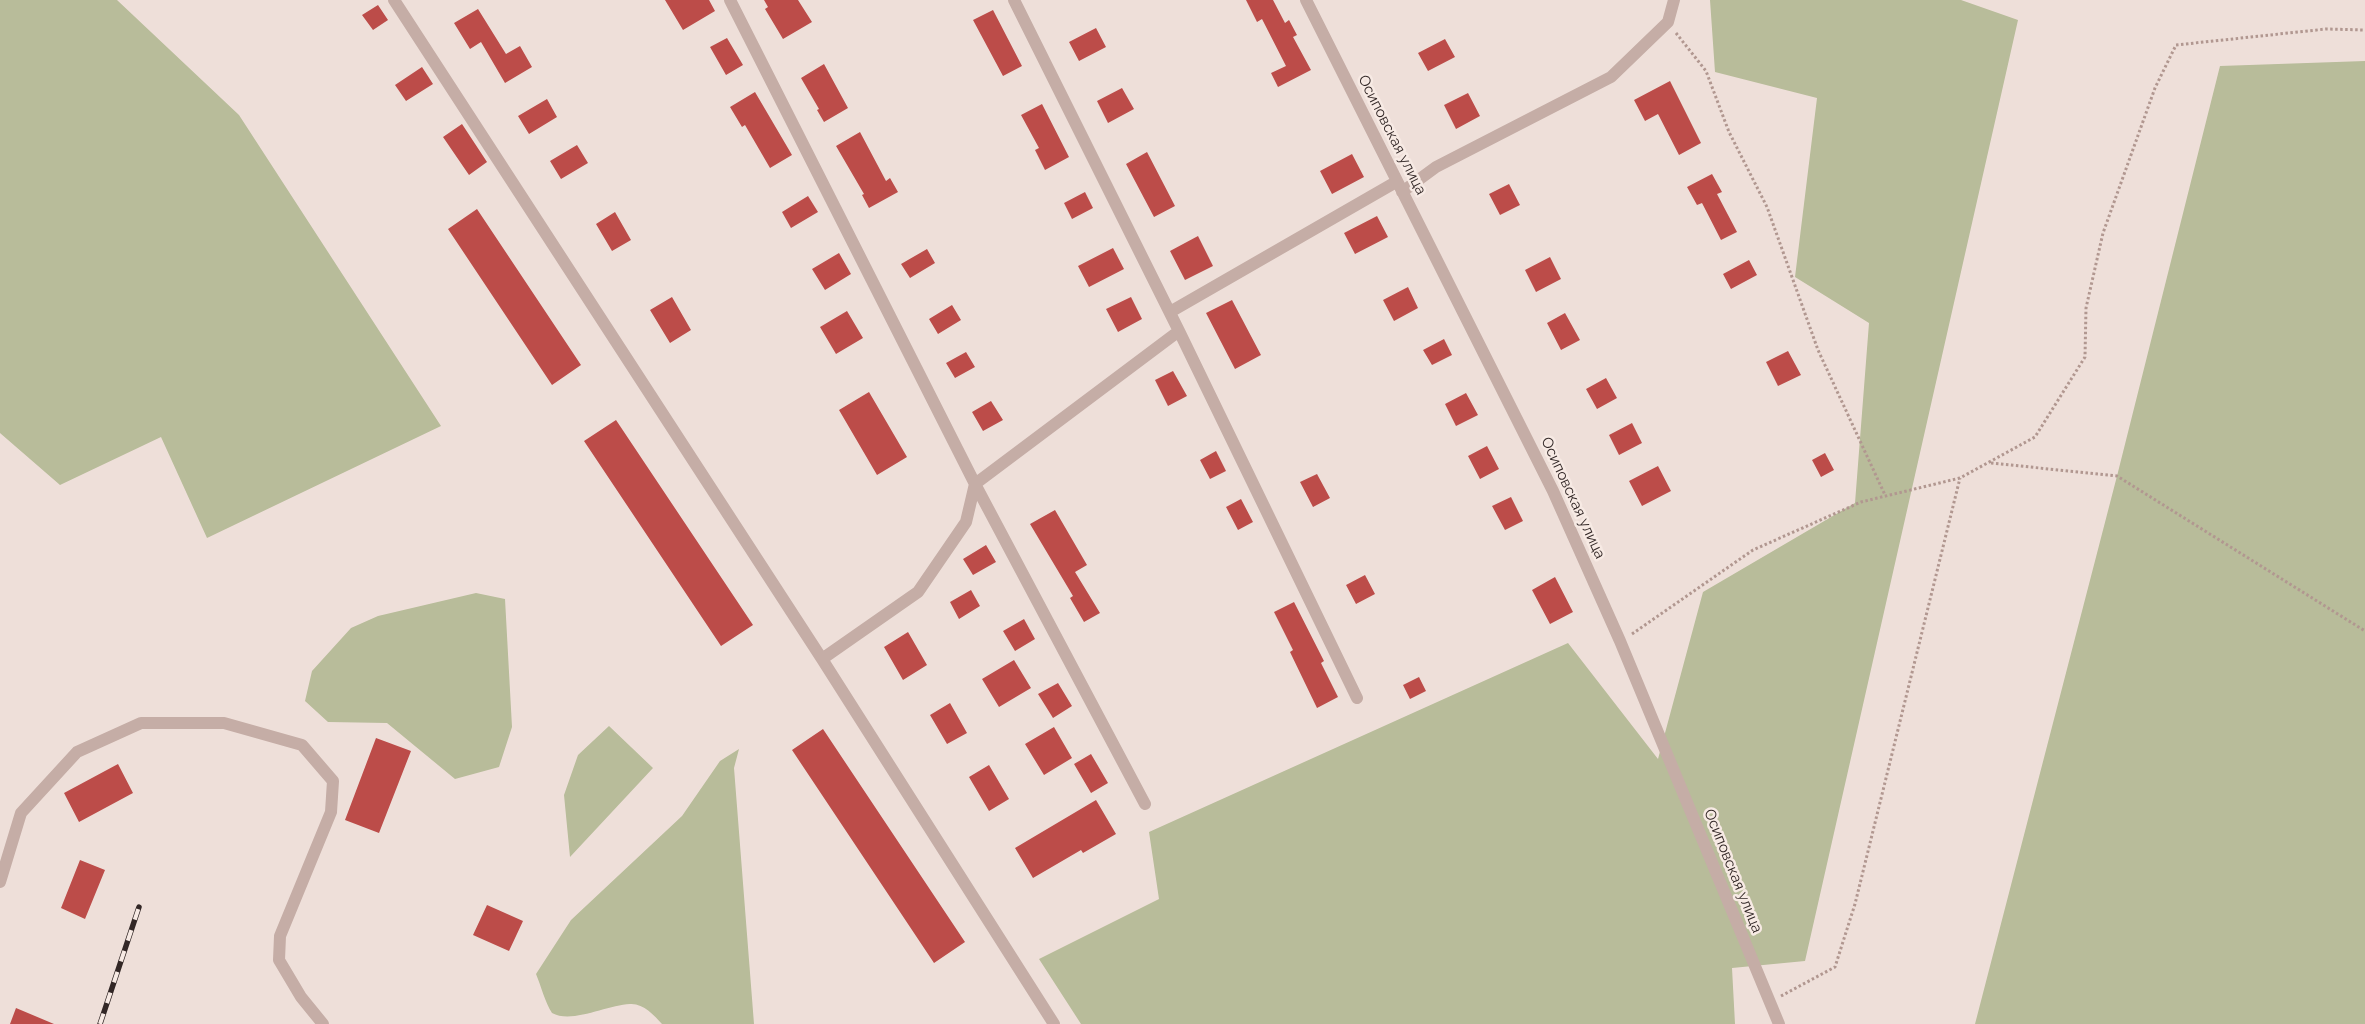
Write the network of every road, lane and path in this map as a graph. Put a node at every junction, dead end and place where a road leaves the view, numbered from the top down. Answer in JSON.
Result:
{"nodes":[{"id":1,"x":394,"y":0,"type":"edge"},
{"id":2,"x":730,"y":0,"type":"edge"},
{"id":3,"x":1014,"y":0,"type":"edge"},
{"id":4,"x":1306,"y":0,"type":"edge"},
{"id":5,"x":1674,"y":0,"type":"edge"},
{"id":6,"x":1668,"y":22,"type":"junction"},
{"id":7,"x":2365,"y":30,"type":"edge"},
{"id":8,"x":1399,"y":187,"type":"junction"},
{"id":9,"x":1170,"y":312,"type":"junction"},
{"id":10,"x":1180,"y":330,"type":"junction"},
{"id":11,"x":1990,"y":463,"type":"junction"},
{"id":12,"x":1960,"y":478,"type":"junction"},
{"id":13,"x":976,"y":484,"type":"junction"},
{"id":14,"x":1885,"y":495,"type":"junction"},
{"id":15,"x":2365,"y":631,"type":"edge"},
{"id":16,"x":1620,"y":641,"type":"junction"},
{"id":17,"x":822,"y":659,"type":"junction"},
{"id":18,"x":1357,"y":698,"type":"dead end"},
{"id":19,"x":1145,"y":804,"type":"dead end"},
{"id":20,"x":0,"y":882,"type":"edge"},
{"id":21,"x":1770,"y":1002,"type":"junction"},
{"id":22,"x":323,"y":1024,"type":"edge"},
{"id":23,"x":1054,"y":1024,"type":"edge"},
{"id":24,"x":1779,"y":1024,"type":"edge"}],
"edges":[{"from":1,"to":17,"type":"street"},
{"from":2,"to":13,"type":"street"},
{"from":3,"to":9,"type":"street"},
{"from":4,"to":8,"type":"street","name":"Осиповская улица"},
{"from":5,"to":6,"type":"street"},
{"from":6,"to":8,"type":"street"},
{"from":6,"to":14,"type":"path"},
{"from":7,"to":11,"type":"path"},
{"from":8,"to":9,"type":"street"},
{"from":8,"to":16,"type":"street","name":"Осиповская улица"},
{"from":9,"to":10,"type":"street"},
{"from":10,"to":13,"type":"street"},
{"from":10,"to":18,"type":"street"},
{"from":11,"to":12,"type":"path"},
{"from":11,"to":15,"type":"path"},
{"from":12,"to":14,"type":"path"},
{"from":12,"to":21,"type":"path"},
{"from":13,"to":17,"type":"street"},
{"from":13,"to":19,"type":"street"},
{"from":14,"to":16,"type":"path"},
{"from":16,"to":21,"type":"street","name":"Осиповская улица"},
{"from":17,"to":23,"type":"street"},
{"from":20,"to":22,"type":"street"},
{"from":21,"to":24,"type":"street","name":"Осиповская улица"}]}
